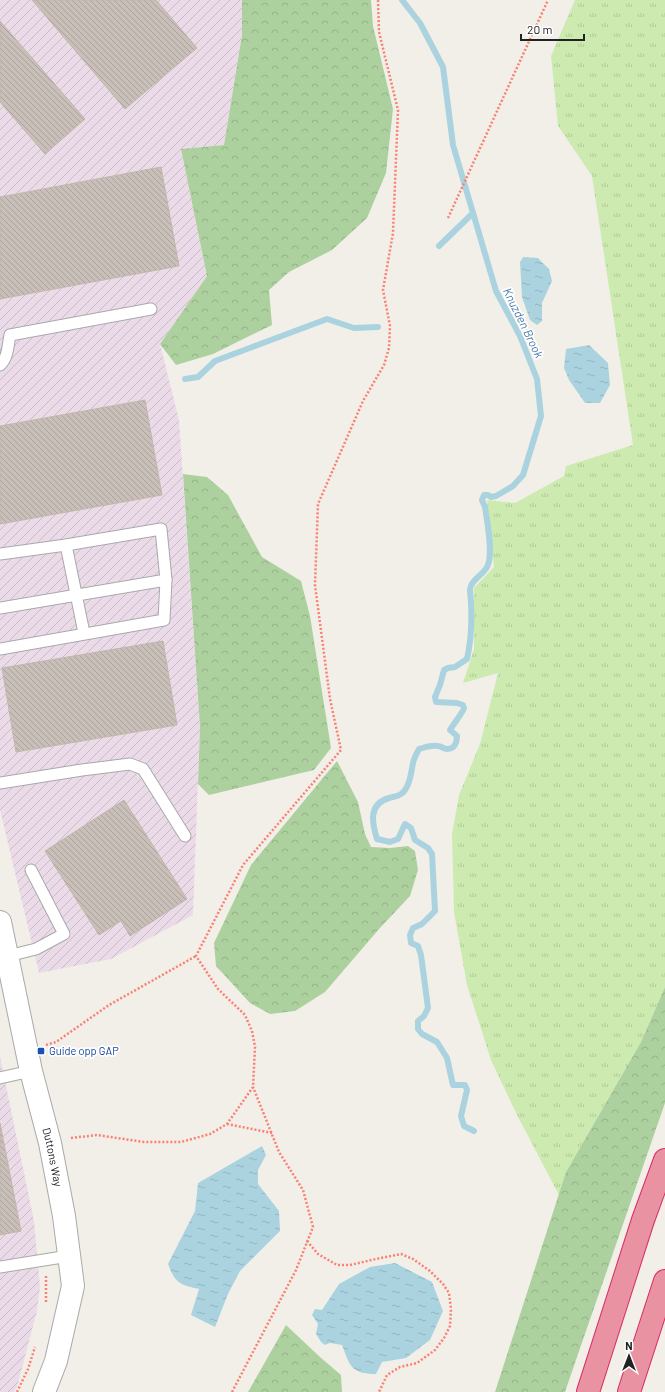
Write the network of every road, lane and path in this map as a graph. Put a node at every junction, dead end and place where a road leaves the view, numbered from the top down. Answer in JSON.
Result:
{"nodes":[{"id":1,"x":378,"y":0,"type":"edge"},
{"id":2,"x":548,"y":0,"type":"edge"},
{"id":3,"x":448,"y":218,"type":"dead end"},
{"id":4,"x":152,"y":309,"type":"dead end"},
{"id":5,"x":5,"y":336,"type":"edge"},
{"id":6,"x":0,"y":365,"type":"edge"},
{"id":7,"x":66,"y":545,"type":"junction"},
{"id":8,"x":0,"y":554,"type":"edge"},
{"id":9,"x":166,"y":580,"type":"junction"},
{"id":10,"x":77,"y":595,"type":"junction"},
{"id":11,"x":0,"y":608,"type":"edge"},
{"id":12,"x":84,"y":633,"type":"junction"},
{"id":13,"x":0,"y":648,"type":"edge"},
{"id":14,"x":0,"y":784,"type":"edge"},
{"id":15,"x":185,"y":836,"type":"dead end"},
{"id":16,"x":31,"y":870,"type":"dead end"},
{"id":17,"x":0,"y":922,"type":"edge"},
{"id":18,"x":8,"y":956,"type":"junction"},
{"id":19,"x":196,"y":956,"type":"junction"},
{"id":20,"x":27,"y":1049,"type":"junction"},
{"id":21,"x":31,"y":1071,"type":"junction"},
{"id":22,"x":0,"y":1078,"type":"edge"},
{"id":23,"x":253,"y":1087,"type":"junction"},
{"id":24,"x":227,"y":1124,"type":"junction"},
{"id":25,"x":272,"y":1133,"type":"junction"},
{"id":26,"x":76,"y":1136,"type":"dead end"},
{"id":27,"x":665,"y":1160,"type":"edge"},
{"id":28,"x":308,"y":1241,"type":"junction"},
{"id":29,"x":69,"y":1256,"type":"junction"},
{"id":30,"x":0,"y":1267,"type":"edge"},
{"id":31,"x":665,"y":1281,"type":"edge"},
{"id":32,"x":47,"y":1290,"type":"dead end"},
{"id":33,"x":46,"y":1303,"type":"dead end"},
{"id":34,"x":37,"y":1343,"type":"dead end"},
{"id":35,"x":17,"y":1392,"type":"edge"},
{"id":36,"x":44,"y":1392,"type":"edge"},
{"id":37,"x":232,"y":1392,"type":"edge"},
{"id":38,"x":379,"y":1392,"type":"edge"},
{"id":39,"x":588,"y":1392,"type":"edge"},
{"id":40,"x":629,"y":1392,"type":"edge"}],
"edges":[{"from":1,"to":19,"type":"path"},
{"from":2,"to":3,"type":"path"},
{"from":4,"to":5,"type":"lane"},
{"from":5,"to":6,"type":"lane"},
{"from":7,"to":8,"type":"lane"},
{"from":7,"to":9,"type":"lane"},
{"from":7,"to":10,"type":"lane"},
{"from":9,"to":10,"type":"lane"},
{"from":9,"to":12,"type":"lane"},
{"from":10,"to":11,"type":"lane"},
{"from":10,"to":12,"type":"lane"},
{"from":12,"to":13,"type":"lane"},
{"from":14,"to":15,"type":"lane"},
{"from":16,"to":18,"type":"lane"},
{"from":17,"to":18,"type":"street","name":"Duttons Way"},
{"from":18,"to":20,"type":"street","name":"Duttons Way"},
{"from":19,"to":20,"type":"path"},
{"from":19,"to":23,"type":"path"},
{"from":20,"to":21,"type":"street","name":"Duttons Way"},
{"from":21,"to":22,"type":"lane"},
{"from":21,"to":29,"type":"street","name":"Duttons Way"},
{"from":23,"to":24,"type":"path"},
{"from":23,"to":25,"type":"path"},
{"from":24,"to":25,"type":"path"},
{"from":24,"to":26,"type":"path"},
{"from":25,"to":28,"type":"path"},
{"from":27,"to":39,"type":"highway"},
{"from":28,"to":37,"type":"path"},
{"from":28,"to":38,"type":"path"},
{"from":29,"to":30,"type":"lane"},
{"from":29,"to":36,"type":"street","name":"Duttons Way"},
{"from":31,"to":40,"type":"highway"},
{"from":32,"to":33,"type":"path"},
{"from":34,"to":35,"type":"path"}]}
